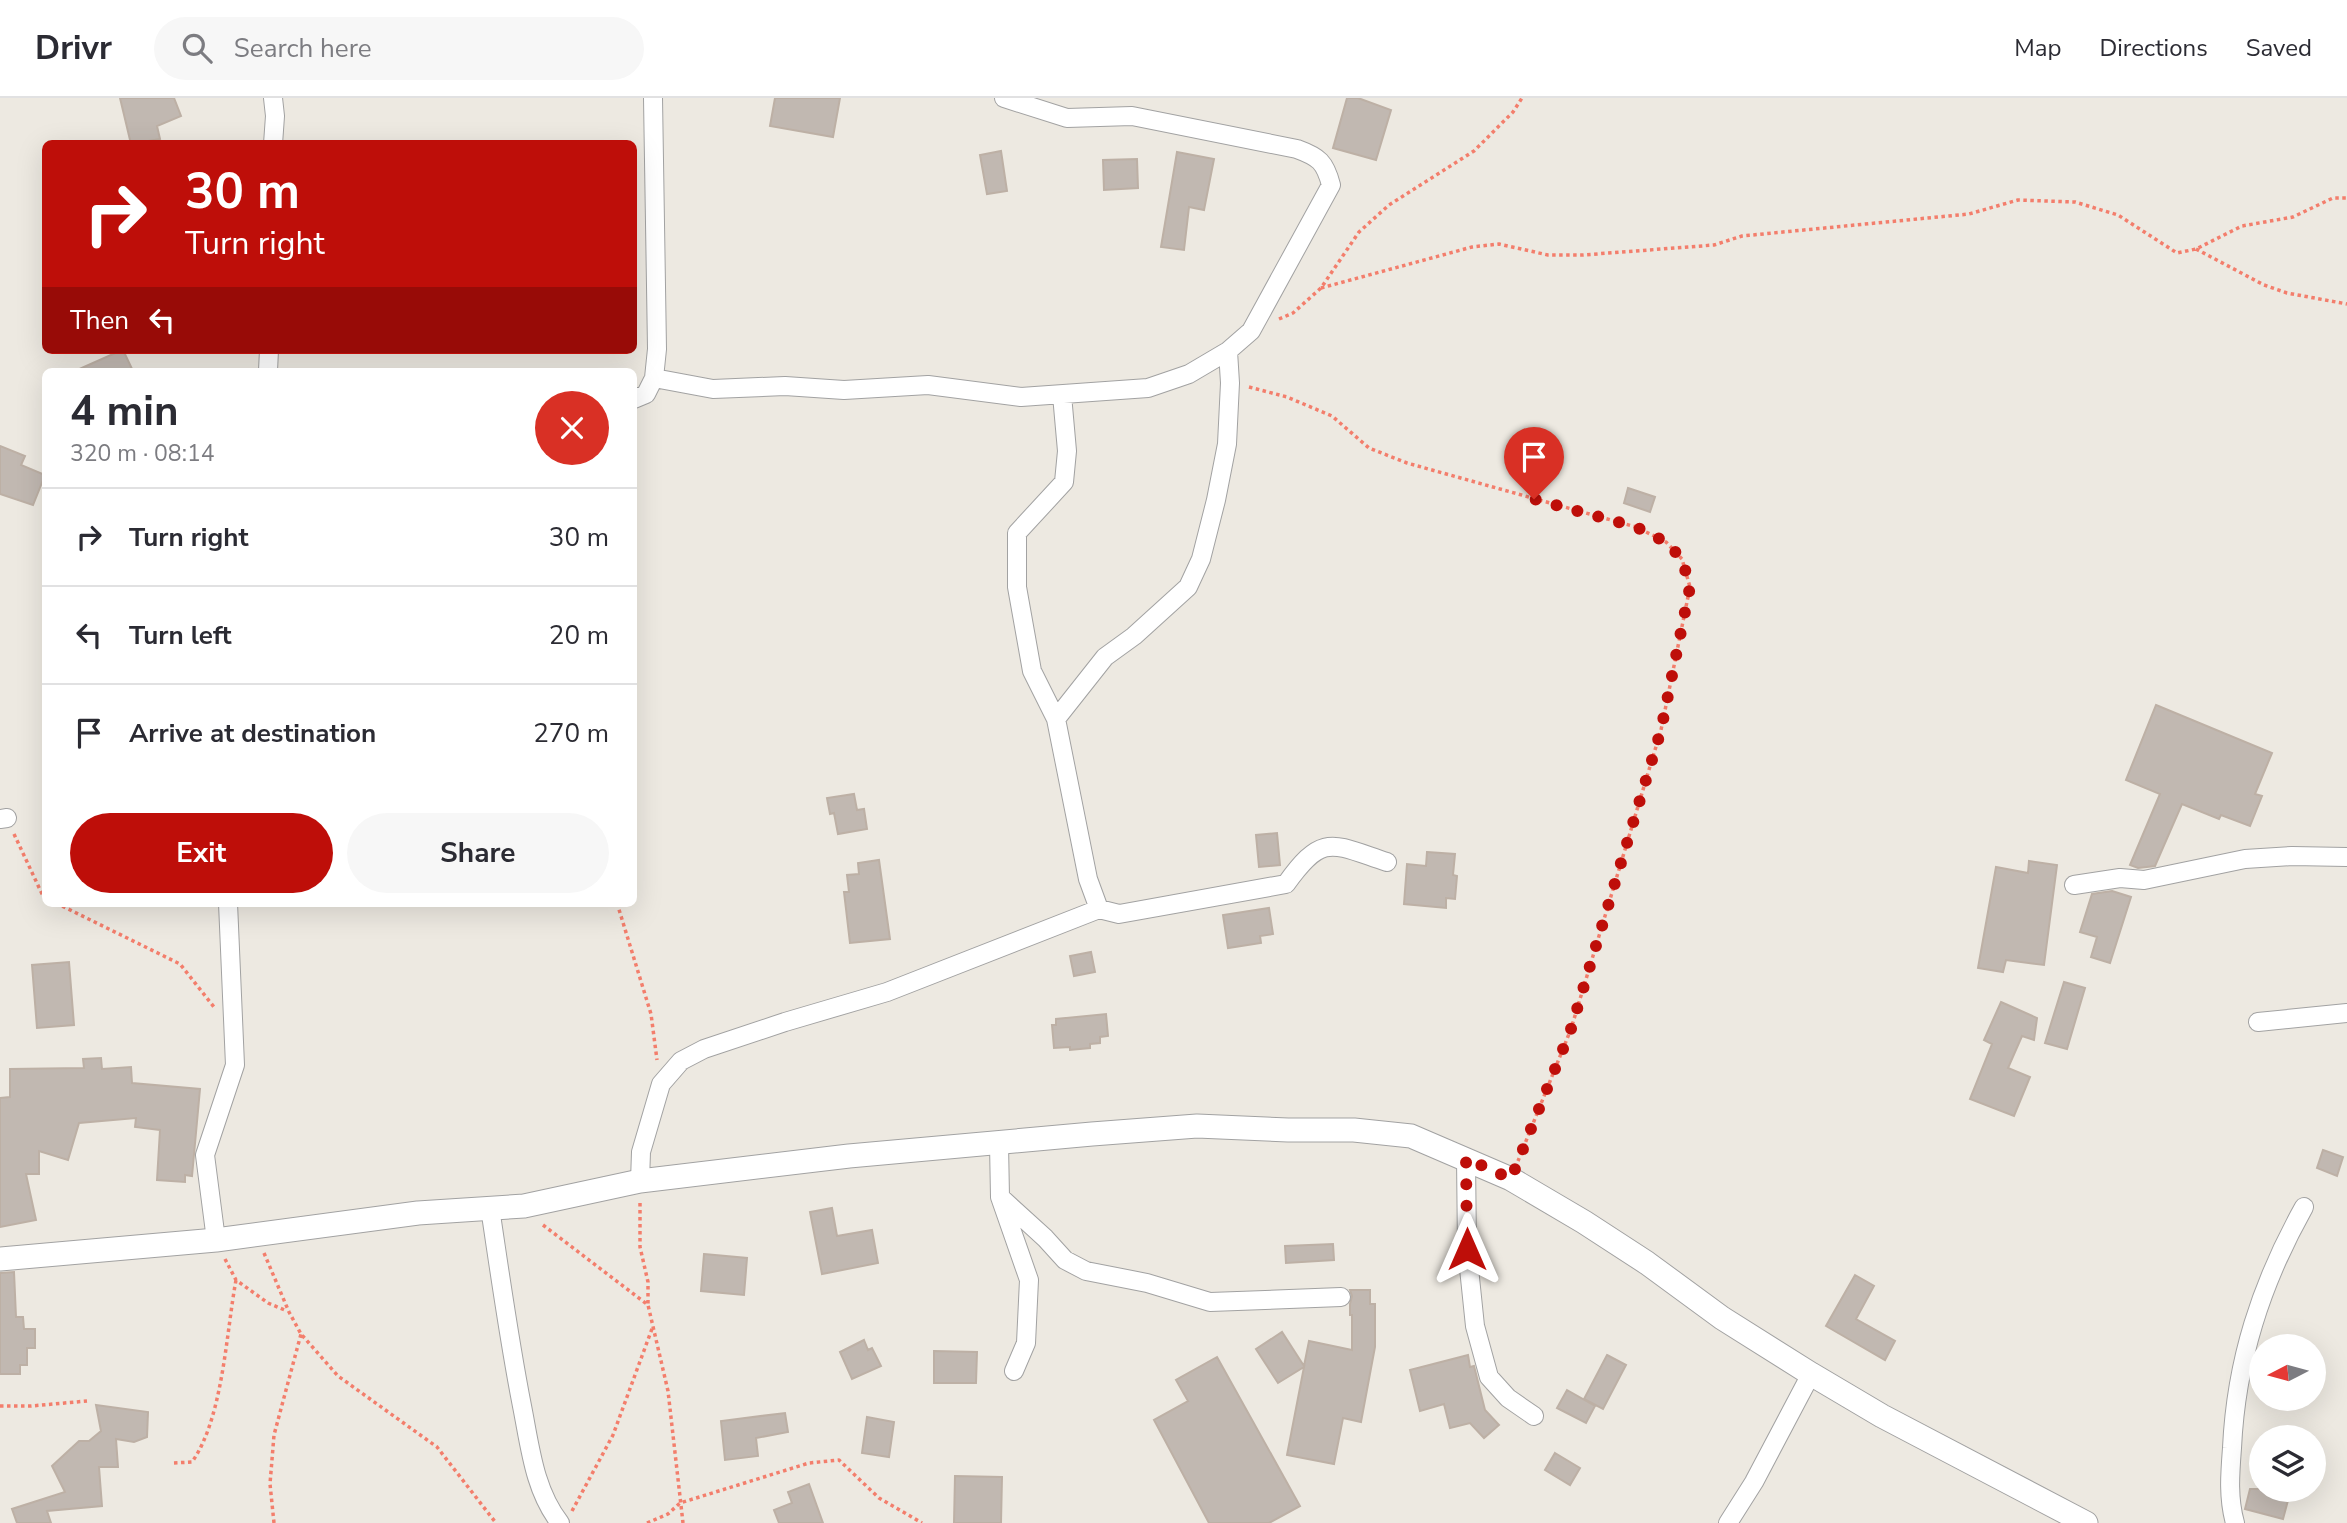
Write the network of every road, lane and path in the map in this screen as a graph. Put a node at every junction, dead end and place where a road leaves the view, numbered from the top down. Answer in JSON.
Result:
{"nodes":[{"id":1,"x":273,"y":98,"type":"edge"},
{"id":2,"x":653,"y":98,"type":"edge"},
{"id":3,"x":1004,"y":98,"type":"edge"},
{"id":4,"x":1522,"y":98,"type":"edge"},
{"id":5,"x":273,"y":140,"type":"edge"},
{"id":6,"x":2347,"y":198,"type":"edge"},
{"id":7,"x":2196,"y":249,"type":"junction"},
{"id":8,"x":1321,"y":288,"type":"junction"},
{"id":9,"x":2347,"y":304,"type":"edge"},
{"id":10,"x":1251,"y":331,"type":"junction"},
{"id":11,"x":1228,"y":351,"type":"junction"},
{"id":12,"x":654,"y":378,"type":"junction"},
{"id":13,"x":1230,"y":383,"type":"junction"},
{"id":14,"x":1062,"y":395,"type":"junction"},
{"id":15,"x":637,"y":398,"type":"edge"},
{"id":16,"x":1056,"y":719,"type":"junction"},
{"id":17,"x":4,"y":818,"type":"edge"},
{"id":18,"x":2347,"y":857,"type":"edge"},
{"id":19,"x":1387,"y":862,"type":"dead end"},
{"id":20,"x":2074,"y":885,"type":"dead end"},
{"id":21,"x":42,"y":894,"type":"edge"},
{"id":22,"x":64,"y":907,"type":"edge"},
{"id":23,"x":228,"y":907,"type":"edge"},
{"id":24,"x":618,"y":907,"type":"edge"},
{"id":25,"x":1099,"y":909,"type":"junction"},
{"id":26,"x":2347,"y":1013,"type":"edge"},
{"id":27,"x":2258,"y":1022,"type":"dead end"},
{"id":28,"x":233,"y":1026,"type":"junction"},
{"id":29,"x":661,"y":1084,"type":"junction"},
{"id":30,"x":999,"y":1144,"type":"junction"},
{"id":31,"x":1466,"y":1158,"type":"junction"},
{"id":32,"x":1511,"y":1179,"type":"junction"},
{"id":33,"x":640,"y":1181,"type":"junction"},
{"id":34,"x":1000,"y":1197,"type":"junction"},
{"id":35,"x":524,"y":1206,"type":"junction"},
{"id":36,"x":490,"y":1208,"type":"junction"},
{"id":37,"x":2304,"y":1208,"type":"dead end"},
{"id":38,"x":257,"y":1235,"type":"junction"},
{"id":39,"x":216,"y":1240,"type":"junction"},
{"id":40,"x":0,"y":1259,"type":"edge"},
{"id":41,"x":236,"y":1280,"type":"junction"},
{"id":42,"x":1341,"y":1297,"type":"dead end"},
{"id":43,"x":648,"y":1305,"type":"junction"},
{"id":44,"x":289,"y":1312,"type":"junction"},
{"id":45,"x":653,"y":1324,"type":"junction"},
{"id":46,"x":301,"y":1334,"type":"junction"},
{"id":47,"x":1014,"y":1371,"type":"dead end"},
{"id":48,"x":1811,"y":1374,"type":"junction"},
{"id":49,"x":87,"y":1401,"type":"dead end"},
{"id":50,"x":0,"y":1406,"type":"edge"},
{"id":51,"x":1534,"y":1416,"type":"dead end"},
{"id":52,"x":174,"y":1463,"type":"dead end"},
{"id":53,"x":680,"y":1503,"type":"junction"},
{"id":54,"x":566,"y":1518,"type":"edge"},
{"id":55,"x":274,"y":1523,"type":"edge"},
{"id":56,"x":496,"y":1523,"type":"edge"},
{"id":57,"x":647,"y":1523,"type":"edge"},
{"id":58,"x":683,"y":1523,"type":"edge"},
{"id":59,"x":922,"y":1523,"type":"edge"},
{"id":60,"x":1728,"y":1523,"type":"edge"},
{"id":61,"x":2086,"y":1523,"type":"edge"},
{"id":62,"x":2235,"y":1523,"type":"edge"}],
"edges":[{"from":1,"to":5,"type":"street"},
{"from":2,"to":12,"type":"street"},
{"from":3,"to":10,"type":"street"},
{"from":4,"to":8,"type":"path"},
{"from":6,"to":7,"type":"path"},
{"from":7,"to":8,"type":"path"},
{"from":7,"to":9,"type":"path"},
{"from":8,"to":10,"type":"path"},
{"from":10,"to":11,"type":"street"},
{"from":11,"to":13,"type":"street"},
{"from":11,"to":14,"type":"street"},
{"from":12,"to":14,"type":"street"},
{"from":12,"to":15,"type":"street"},
{"from":13,"to":16,"type":"street"},
{"from":13,"to":32,"type":"path"},
{"from":14,"to":16,"type":"street"},
{"from":16,"to":25,"type":"street"},
{"from":17,"to":21,"type":"path"},
{"from":18,"to":20,"type":"street"},
{"from":19,"to":25,"type":"street"},
{"from":22,"to":28,"type":"path"},
{"from":23,"to":28,"type":"street"},
{"from":24,"to":29,"type":"path"},
{"from":25,"to":29,"type":"street"},
{"from":26,"to":27,"type":"street"},
{"from":28,"to":39,"type":"street"},
{"from":29,"to":33,"type":"street"},
{"from":30,"to":31,"type":"street"},
{"from":30,"to":33,"type":"street"},
{"from":30,"to":34,"type":"street"},
{"from":31,"to":32,"type":"street"},
{"from":31,"to":51,"type":"street"},
{"from":32,"to":48,"type":"street"},
{"from":33,"to":35,"type":"street"},
{"from":33,"to":43,"type":"path"},
{"from":34,"to":42,"type":"street"},
{"from":34,"to":47,"type":"street"},
{"from":35,"to":36,"type":"street"},
{"from":35,"to":43,"type":"path"},
{"from":36,"to":38,"type":"street"},
{"from":36,"to":54,"type":"street"},
{"from":37,"to":62,"type":"street"},
{"from":38,"to":39,"type":"street"},
{"from":38,"to":44,"type":"path"},
{"from":39,"to":40,"type":"street"},
{"from":39,"to":41,"type":"path"},
{"from":41,"to":44,"type":"path"},
{"from":41,"to":52,"type":"path"},
{"from":43,"to":45,"type":"path"},
{"from":44,"to":46,"type":"path"},
{"from":45,"to":53,"type":"path"},
{"from":45,"to":54,"type":"path"},
{"from":46,"to":55,"type":"path"},
{"from":46,"to":56,"type":"path"},
{"from":48,"to":60,"type":"street"},
{"from":48,"to":61,"type":"street"},
{"from":49,"to":50,"type":"path"},
{"from":53,"to":57,"type":"path"},
{"from":53,"to":58,"type":"path"},
{"from":53,"to":59,"type":"path"}]}
